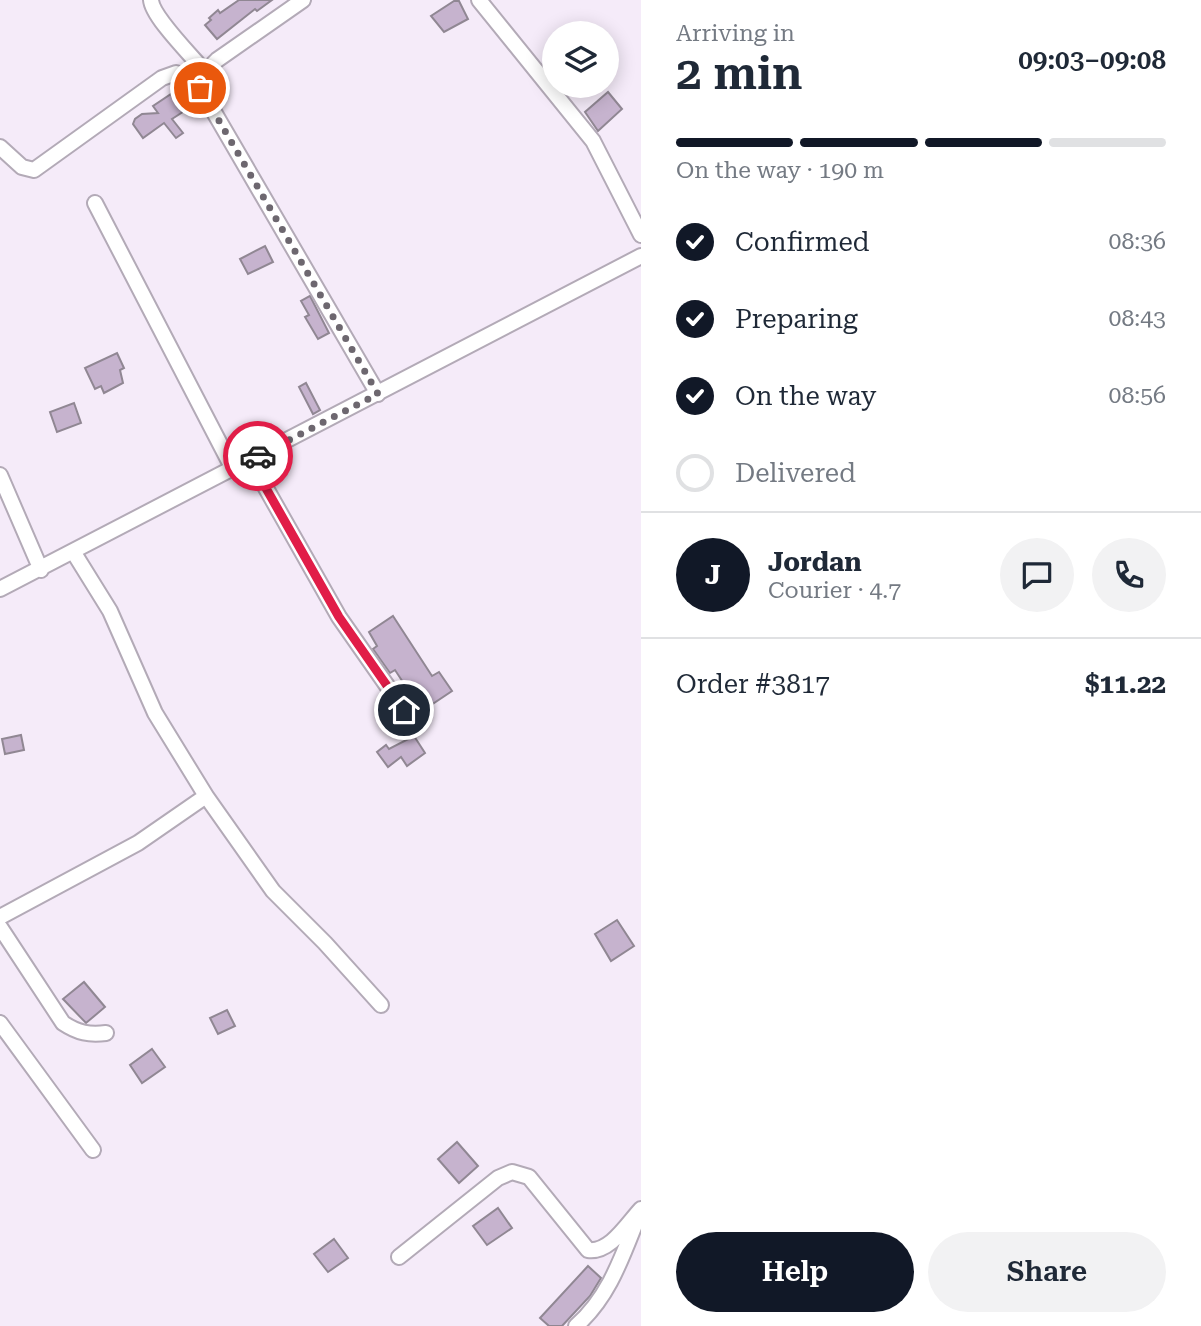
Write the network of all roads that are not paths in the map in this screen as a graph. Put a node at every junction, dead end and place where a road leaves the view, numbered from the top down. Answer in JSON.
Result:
{"nodes":[{"id":1,"x":151,"y":0,"type":"edge"},
{"id":2,"x":303,"y":0,"type":"edge"},
{"id":3,"x":479,"y":0,"type":"edge"},
{"id":4,"x":203,"y":77,"type":"junction"},
{"id":5,"x":0,"y":147,"type":"edge"},
{"id":6,"x":95,"y":203,"type":"dead end"},
{"id":7,"x":641,"y":235,"type":"edge"},
{"id":8,"x":641,"y":256,"type":"edge"},
{"id":9,"x":378,"y":394,"type":"junction"},
{"id":10,"x":250,"y":460,"type":"junction"},
{"id":11,"x":233,"y":469,"type":"junction"},
{"id":12,"x":0,"y":475,"type":"edge"},
{"id":13,"x":74,"y":553,"type":"junction"},
{"id":14,"x":41,"y":570,"type":"junction"},
{"id":15,"x":0,"y":589,"type":"edge"},
{"id":16,"x":404,"y":710,"type":"dead end"},
{"id":17,"x":206,"y":796,"type":"junction"},
{"id":18,"x":0,"y":917,"type":"edge"},
{"id":19,"x":0,"y":926,"type":"edge"},
{"id":20,"x":381,"y":1005,"type":"dead end"},
{"id":21,"x":0,"y":1023,"type":"edge"},
{"id":22,"x":106,"y":1033,"type":"dead end"},
{"id":23,"x":93,"y":1150,"type":"dead end"},
{"id":24,"x":641,"y":1209,"type":"edge"},
{"id":25,"x":399,"y":1258,"type":"dead end"},
{"id":26,"x":576,"y":1326,"type":"edge"}],
"edges":[{"from":1,"to":4,"type":"street"},
{"from":2,"to":4,"type":"street"},
{"from":3,"to":7,"type":"street"},
{"from":4,"to":5,"type":"street"},
{"from":4,"to":9,"type":"street"},
{"from":6,"to":11,"type":"street"},
{"from":8,"to":9,"type":"street"},
{"from":9,"to":10,"type":"street"},
{"from":10,"to":11,"type":"street"},
{"from":10,"to":16,"type":"street"},
{"from":11,"to":13,"type":"street"},
{"from":12,"to":14,"type":"street"},
{"from":13,"to":14,"type":"street"},
{"from":13,"to":17,"type":"street"},
{"from":14,"to":15,"type":"street"},
{"from":17,"to":18,"type":"street"},
{"from":17,"to":20,"type":"street"},
{"from":19,"to":22,"type":"street"},
{"from":21,"to":23,"type":"street"},
{"from":24,"to":25,"type":"street"},
{"from":24,"to":26,"type":"street"}]}
